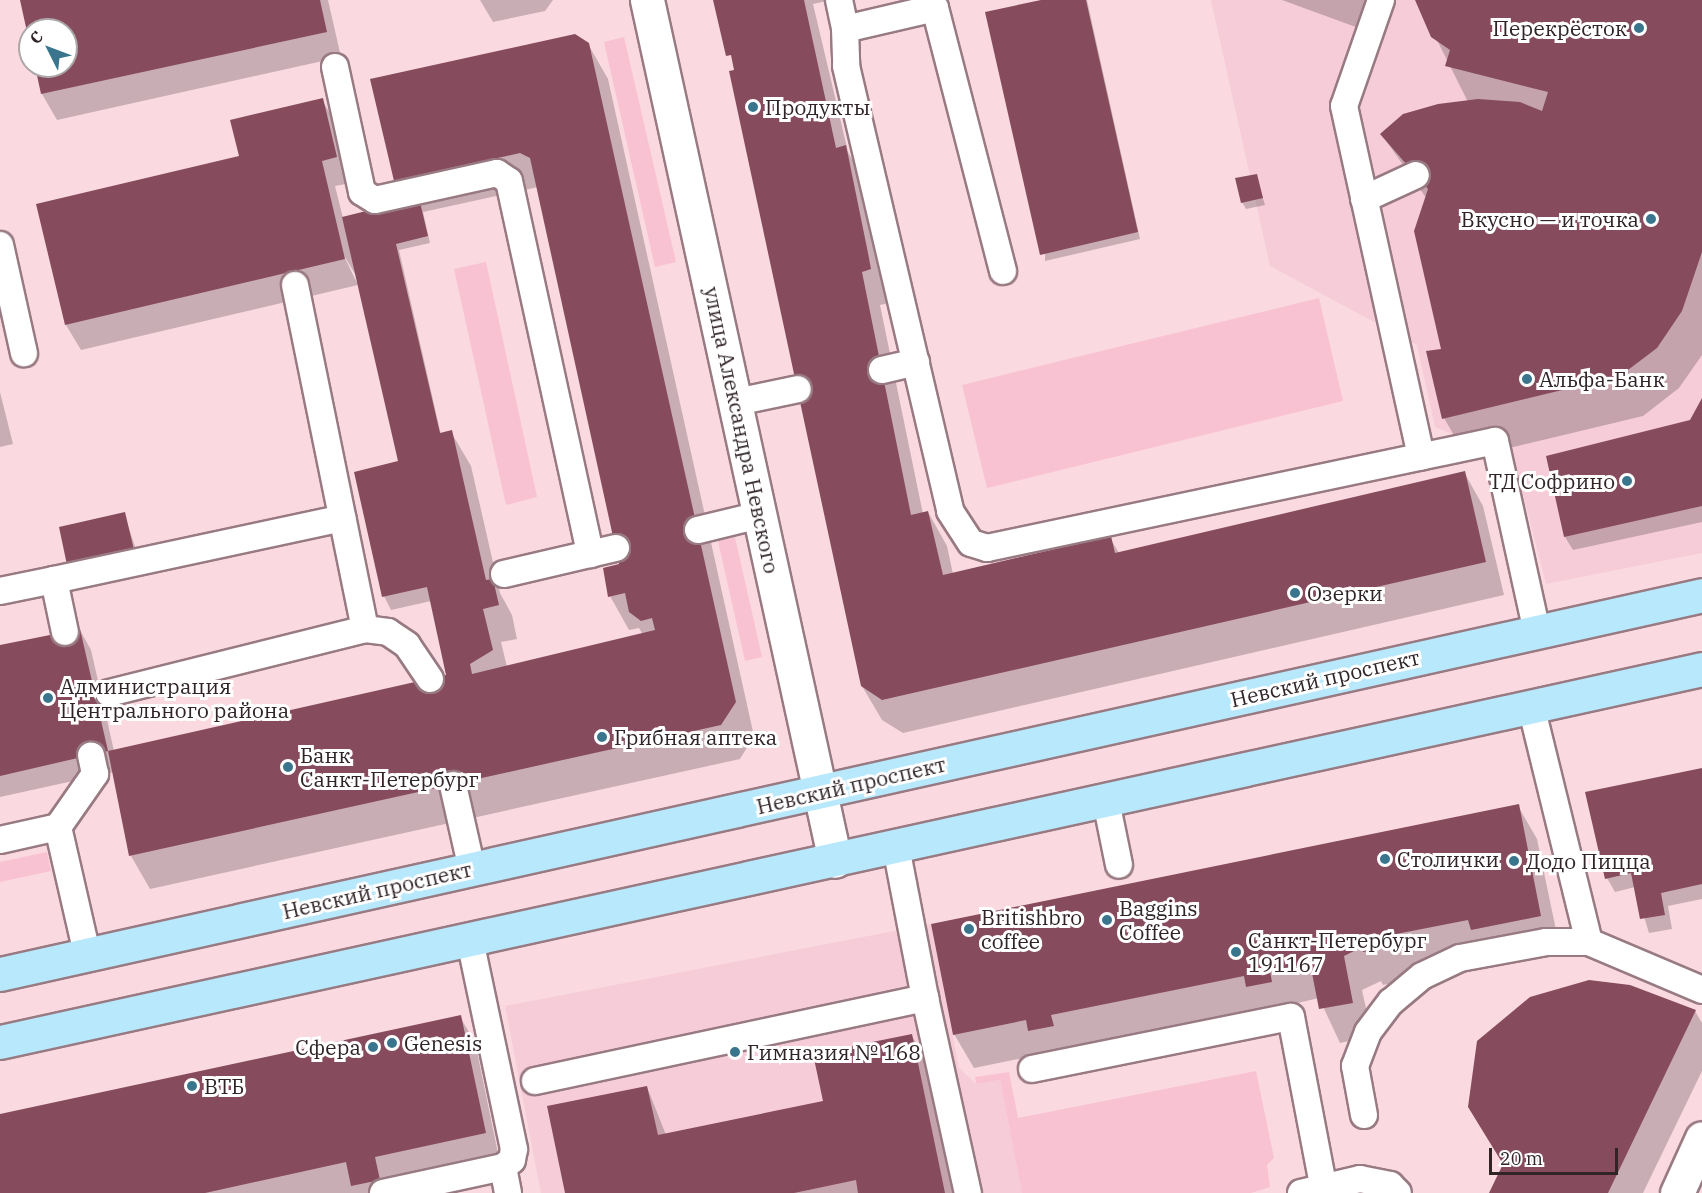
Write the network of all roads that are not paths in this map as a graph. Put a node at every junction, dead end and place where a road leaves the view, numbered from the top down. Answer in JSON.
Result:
{"nodes":[{"id":1,"x":647,"y":0,"type":"edge"},
{"id":2,"x":839,"y":0,"type":"edge"},
{"id":3,"x":1381,"y":0,"type":"edge"},
{"id":4,"x":845,"y":29,"type":"junction"},
{"id":5,"x":335,"y":67,"type":"dead end"},
{"id":6,"x":1416,"y":175,"type":"dead end"},
{"id":7,"x":1364,"y":199,"type":"junction"},
{"id":8,"x":0,"y":245,"type":"edge"},
{"id":9,"x":1003,"y":271,"type":"dead end"},
{"id":10,"x":295,"y":285,"type":"dead end"},
{"id":11,"x":24,"y":353,"type":"dead end"},
{"id":12,"x":916,"y":362,"type":"junction"},
{"id":13,"x":882,"y":370,"type":"dead end"},
{"id":14,"x":798,"y":389,"type":"dead end"},
{"id":15,"x":736,"y":402,"type":"junction"},
{"id":16,"x":1420,"y":457,"type":"junction"},
{"id":17,"x":760,"y":515,"type":"junction"},
{"id":18,"x":342,"y":518,"type":"junction"},
{"id":19,"x":698,"y":530,"type":"dead end"},
{"id":20,"x":616,"y":548,"type":"dead end"},
{"id":21,"x":590,"y":554,"type":"junction"},
{"id":22,"x":504,"y":574,"type":"dead end"},
{"id":23,"x":54,"y":580,"type":"junction"},
{"id":24,"x":0,"y":591,"type":"edge"},
{"id":25,"x":1702,"y":595,"type":"edge"},
{"id":26,"x":365,"y":629,"type":"junction"},
{"id":27,"x":65,"y":632,"type":"dead end"},
{"id":28,"x":1537,"y":632,"type":"junction"},
{"id":29,"x":1702,"y":669,"type":"edge"},
{"id":30,"x":430,"y":679,"type":"dead end"},
{"id":31,"x":109,"y":693,"type":"dead end"},
{"id":32,"x":1531,"y":706,"type":"junction"},
{"id":33,"x":91,"y":755,"type":"dead end"},
{"id":34,"x":453,"y":785,"type":"dead end"},
{"id":35,"x":821,"y":791,"type":"junction"},
{"id":36,"x":1106,"y":801,"type":"junction"},
{"id":37,"x":58,"y":827,"type":"junction"},
{"id":38,"x":0,"y":840,"type":"edge"},
{"id":39,"x":896,"y":847,"type":"junction"},
{"id":40,"x":836,"y":861,"type":"junction"},
{"id":41,"x":1119,"y":865,"type":"dead end"},
{"id":42,"x":472,"y":869,"type":"junction"},
{"id":43,"x":470,"y":940,"type":"junction"},
{"id":44,"x":1589,"y":942,"type":"junction"},
{"id":45,"x":87,"y":954,"type":"junction"},
{"id":46,"x":0,"y":974,"type":"edge"},
{"id":47,"x":1702,"y":990,"type":"edge"},
{"id":48,"x":925,"y":998,"type":"junction"},
{"id":49,"x":0,"y":1042,"type":"edge"},
{"id":50,"x":1032,"y":1069,"type":"dead end"},
{"id":51,"x":535,"y":1080,"type":"dead end"},
{"id":52,"x":1364,"y":1115,"type":"dead end"},
{"id":53,"x":1702,"y":1138,"type":"edge"},
{"id":54,"x":503,"y":1167,"type":"junction"},
{"id":55,"x":1312,"y":1189,"type":"edge"},
{"id":56,"x":383,"y":1193,"type":"edge"},
{"id":57,"x":508,"y":1193,"type":"edge"},
{"id":58,"x":968,"y":1193,"type":"edge"},
{"id":59,"x":1398,"y":1193,"type":"edge"},
{"id":60,"x":1677,"y":1193,"type":"edge"}],
"edges":[{"from":1,"to":15,"type":"street","name":"улица Александра Невского"},
{"from":2,"to":4,"type":"lane"},
{"from":3,"to":7,"type":"lane"},
{"from":4,"to":9,"type":"lane"},
{"from":4,"to":12,"type":"lane"},
{"from":5,"to":21,"type":"lane"},
{"from":6,"to":7,"type":"lane"},
{"from":7,"to":16,"type":"lane"},
{"from":8,"to":11,"type":"lane"},
{"from":10,"to":18,"type":"lane"},
{"from":12,"to":13,"type":"lane"},
{"from":12,"to":16,"type":"lane"},
{"from":14,"to":15,"type":"lane"},
{"from":15,"to":17,"type":"street","name":"улица Александра Невского"},
{"from":16,"to":28,"type":"lane"},
{"from":17,"to":19,"type":"lane"},
{"from":17,"to":35,"type":"street","name":"улица Александра Невского"},
{"from":18,"to":23,"type":"lane"},
{"from":18,"to":26,"type":"lane"},
{"from":20,"to":21,"type":"lane"},
{"from":21,"to":22,"type":"lane"},
{"from":23,"to":24,"type":"lane"},
{"from":23,"to":27,"type":"lane"},
{"from":25,"to":28,"type":"main road","name":"Невский проспект"},
{"from":26,"to":30,"type":"lane"},
{"from":26,"to":31,"type":"lane"},
{"from":28,"to":35,"type":"main road","name":"Невский проспект"},
{"from":29,"to":32,"type":"main road"},
{"from":32,"to":36,"type":"main road"},
{"from":32,"to":44,"type":"lane"},
{"from":33,"to":37,"type":"lane"},
{"from":34,"to":42,"type":"lane"},
{"from":35,"to":40,"type":"street","name":"улица Александра Невского"},
{"from":35,"to":42,"type":"main road","name":"Невский проспект"},
{"from":36,"to":39,"type":"main road"},
{"from":36,"to":41,"type":"lane"},
{"from":37,"to":38,"type":"lane"},
{"from":37,"to":45,"type":"lane"},
{"from":39,"to":40,"type":"main road"},
{"from":39,"to":48,"type":"lane"},
{"from":40,"to":43,"type":"main road"},
{"from":42,"to":45,"type":"main road","name":"Невский проспект"},
{"from":43,"to":49,"type":"main road"},
{"from":43,"to":54,"type":"lane"},
{"from":44,"to":47,"type":"lane"},
{"from":44,"to":52,"type":"lane"},
{"from":45,"to":46,"type":"main road","name":"Невский проспект"},
{"from":48,"to":51,"type":"lane"},
{"from":48,"to":58,"type":"lane"},
{"from":50,"to":55,"type":"lane"},
{"from":53,"to":60,"type":"street"},
{"from":54,"to":56,"type":"lane"},
{"from":54,"to":57,"type":"lane"},
{"from":55,"to":59,"type":"lane"}]}
